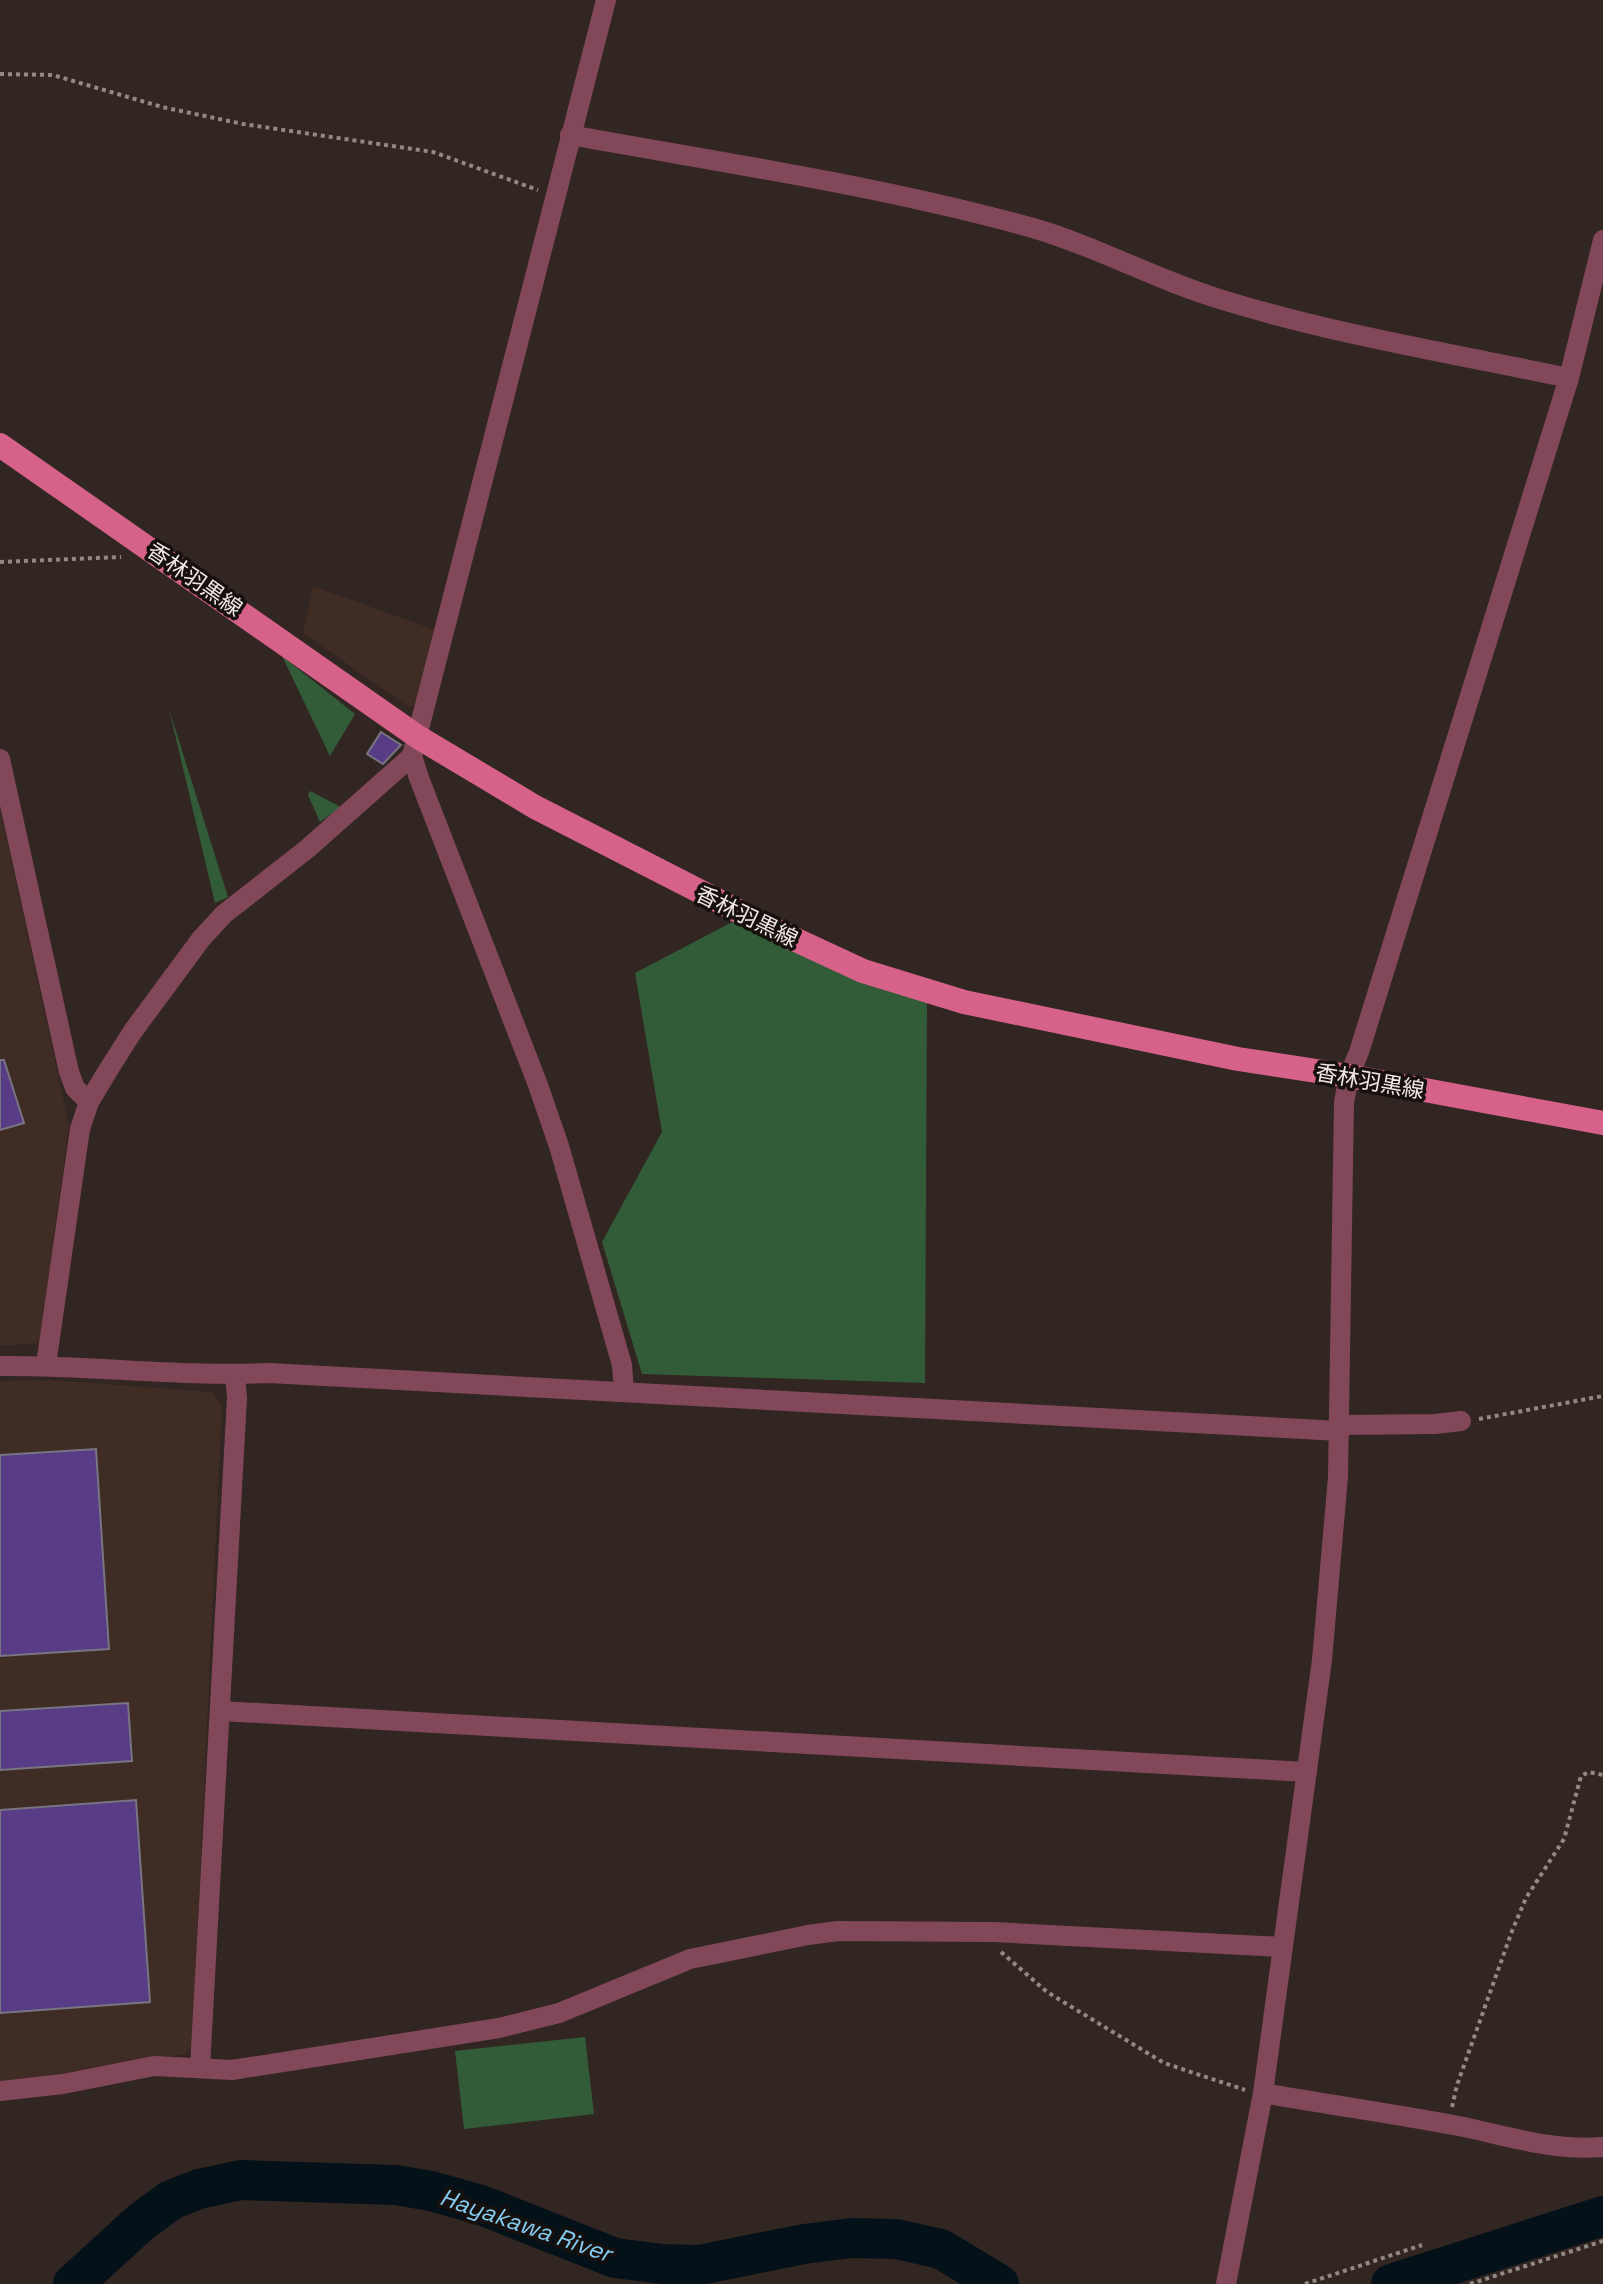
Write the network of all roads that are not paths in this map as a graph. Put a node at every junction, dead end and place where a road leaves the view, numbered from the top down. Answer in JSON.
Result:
{"nodes":[{"id":1,"x":606,"y":0,"type":"edge"},
{"id":2,"x":570,"y":135,"type":"junction"},
{"id":3,"x":1603,"y":240,"type":"edge"},
{"id":4,"x":1569,"y":378,"type":"junction"},
{"id":5,"x":0,"y":445,"type":"edge"},
{"id":6,"x":415,"y":746,"type":"junction"},
{"id":7,"x":0,"y":759,"type":"edge"},
{"id":8,"x":1349,"y":1076,"type":"junction"},
{"id":9,"x":89,"y":1102,"type":"junction"},
{"id":10,"x":1603,"y":1123,"type":"edge"},
{"id":11,"x":46,"y":1365,"type":"junction"},
{"id":12,"x":0,"y":1366,"type":"edge"},
{"id":13,"x":235,"y":1374,"type":"junction"},
{"id":14,"x":624,"y":1392,"type":"junction"},
{"id":15,"x":1461,"y":1421,"type":"road end"},
{"id":16,"x":1340,"y":1428,"type":"junction"},
{"id":17,"x":221,"y":1711,"type":"junction"},
{"id":18,"x":1307,"y":1772,"type":"junction"},
{"id":19,"x":1283,"y":1947,"type":"junction"},
{"id":20,"x":200,"y":2067,"type":"junction"},
{"id":21,"x":0,"y":2091,"type":"edge"},
{"id":22,"x":1263,"y":2093,"type":"junction"},
{"id":23,"x":1603,"y":2147,"type":"edge"},
{"id":24,"x":1226,"y":2284,"type":"edge"}],
"edges":[{"from":1,"to":2,"type":"street"},
{"from":2,"to":4,"type":"street"},
{"from":2,"to":6,"type":"street"},
{"from":3,"to":4,"type":"street"},
{"from":4,"to":8,"type":"street"},
{"from":5,"to":6,"type":"main road","name":"香林羽黒線"},
{"from":6,"to":8,"type":"main road","name":"香林羽黒線"},
{"from":6,"to":9,"type":"street"},
{"from":6,"to":14,"type":"street"},
{"from":7,"to":9,"type":"street"},
{"from":8,"to":10,"type":"main road","name":"香林羽黒線"},
{"from":8,"to":16,"type":"street"},
{"from":9,"to":11,"type":"street"},
{"from":11,"to":12,"type":"street"},
{"from":11,"to":13,"type":"street"},
{"from":13,"to":14,"type":"street"},
{"from":13,"to":17,"type":"street"},
{"from":14,"to":16,"type":"street"},
{"from":15,"to":16,"type":"street"},
{"from":16,"to":18,"type":"street"},
{"from":17,"to":18,"type":"street"},
{"from":17,"to":20,"type":"street"},
{"from":18,"to":19,"type":"street"},
{"from":19,"to":20,"type":"street"},
{"from":19,"to":22,"type":"street"},
{"from":20,"to":21,"type":"street"},
{"from":22,"to":23,"type":"street"},
{"from":22,"to":24,"type":"street"}]}
